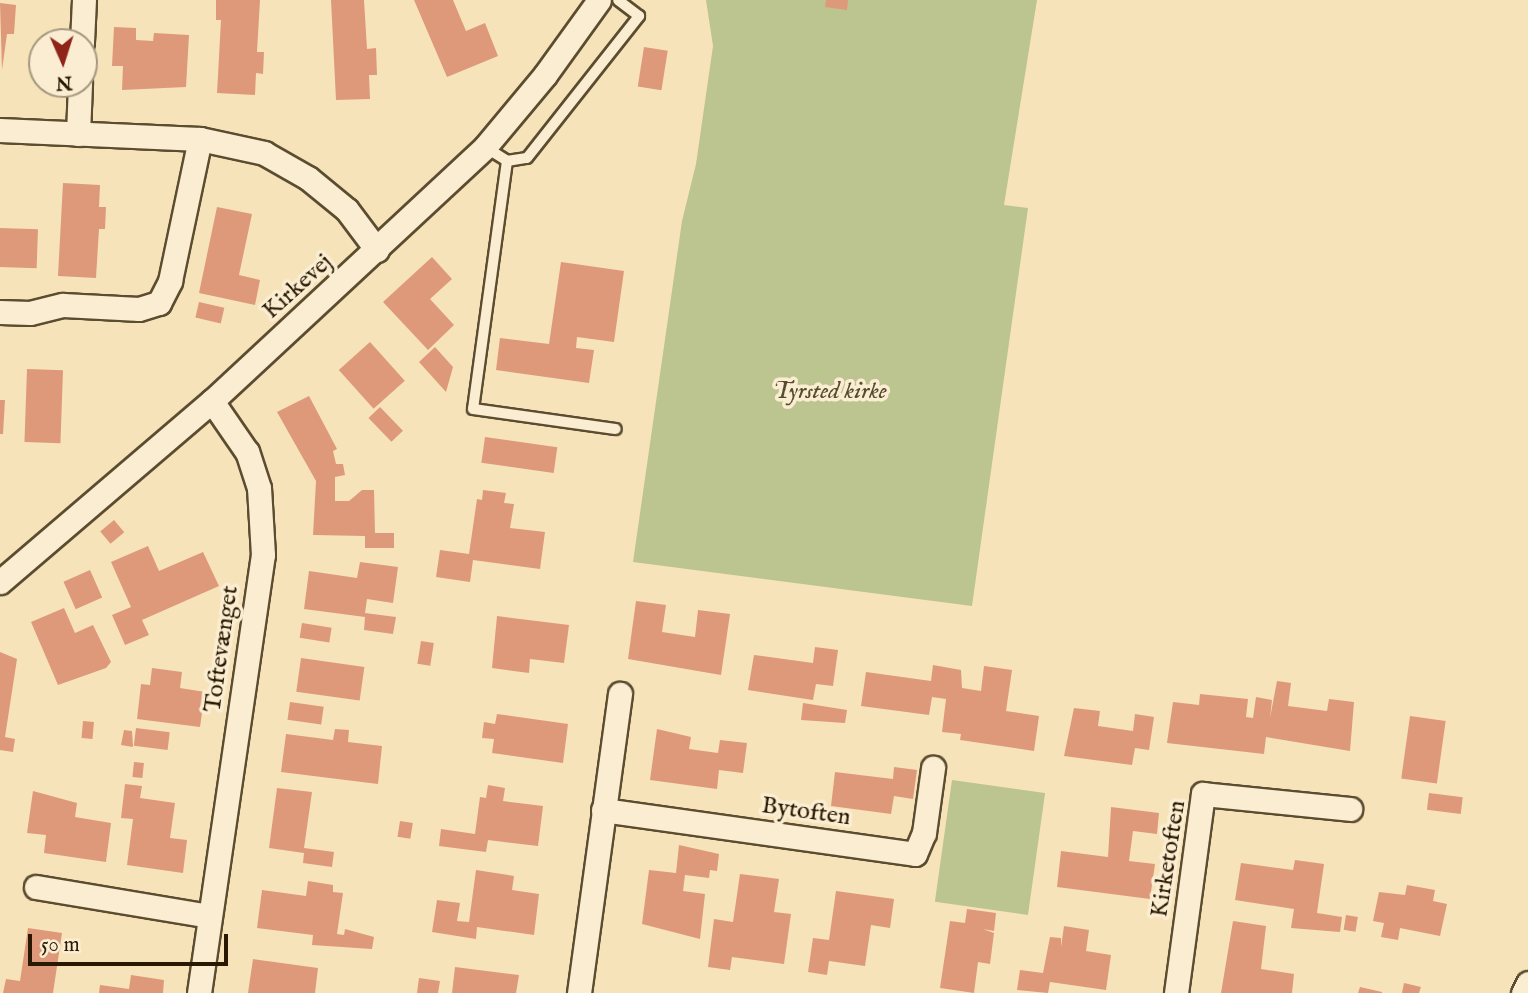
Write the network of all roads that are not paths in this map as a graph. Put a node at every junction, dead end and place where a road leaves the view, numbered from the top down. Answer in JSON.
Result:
{"nodes":[{"id":1,"x":84,"y":0,"type":"edge"},
{"id":2,"x":599,"y":0,"type":"edge"},
{"id":3,"x":618,"y":0,"type":"edge"},
{"id":4,"x":83,"y":28,"type":"edge"},
{"id":5,"x":79,"y":98,"type":"edge"},
{"id":6,"x":0,"y":130,"type":"edge"},
{"id":7,"x":78,"y":134,"type":"junction"},
{"id":8,"x":200,"y":139,"type":"junction"},
{"id":9,"x":485,"y":146,"type":"junction"},
{"id":10,"x":506,"y":161,"type":"junction"},
{"id":11,"x":377,"y":250,"type":"junction"},
{"id":12,"x":0,"y":312,"type":"edge"},
{"id":13,"x":212,"y":401,"type":"junction"},
{"id":14,"x":615,"y":429,"type":"dead end"},
{"id":15,"x":0,"y":582,"type":"edge"},
{"id":16,"x":620,"y":694,"type":"dead end"},
{"id":17,"x":933,"y":768,"type":"dead end"},
{"id":18,"x":1350,"y":809,"type":"dead end"},
{"id":19,"x":603,"y":810,"type":"junction"},
{"id":20,"x":36,"y":887,"type":"dead end"},
{"id":21,"x":209,"y":916,"type":"junction"},
{"id":22,"x":1528,"y":983,"type":"edge"},
{"id":23,"x":199,"y":993,"type":"edge"},
{"id":24,"x":579,"y":993,"type":"edge"},
{"id":25,"x":1176,"y":993,"type":"edge"},
{"id":26,"x":1523,"y":993,"type":"edge"}],
"edges":[{"from":1,"to":4,"type":"street"},
{"from":2,"to":9,"type":"street","name":"Kirkevej"},
{"from":3,"to":10,"type":"lane"},
{"from":5,"to":7,"type":"street"},
{"from":6,"to":7,"type":"street"},
{"from":7,"to":8,"type":"street"},
{"from":8,"to":11,"type":"street"},
{"from":8,"to":12,"type":"street"},
{"from":9,"to":10,"type":"lane"},
{"from":9,"to":11,"type":"street","name":"Kirkevej"},
{"from":10,"to":14,"type":"lane"},
{"from":11,"to":13,"type":"street","name":"Kirkevej"},
{"from":13,"to":15,"type":"street","name":"Kirkevej"},
{"from":13,"to":21,"type":"street","name":"Toftevænget"},
{"from":16,"to":19,"type":"street"},
{"from":17,"to":19,"type":"street","name":"Bytoften"},
{"from":18,"to":25,"type":"street","name":"Kirketoften"},
{"from":19,"to":24,"type":"street"},
{"from":20,"to":21,"type":"street"},
{"from":21,"to":23,"type":"street","name":"Toftevænget"},
{"from":22,"to":26,"type":"street"}]}
